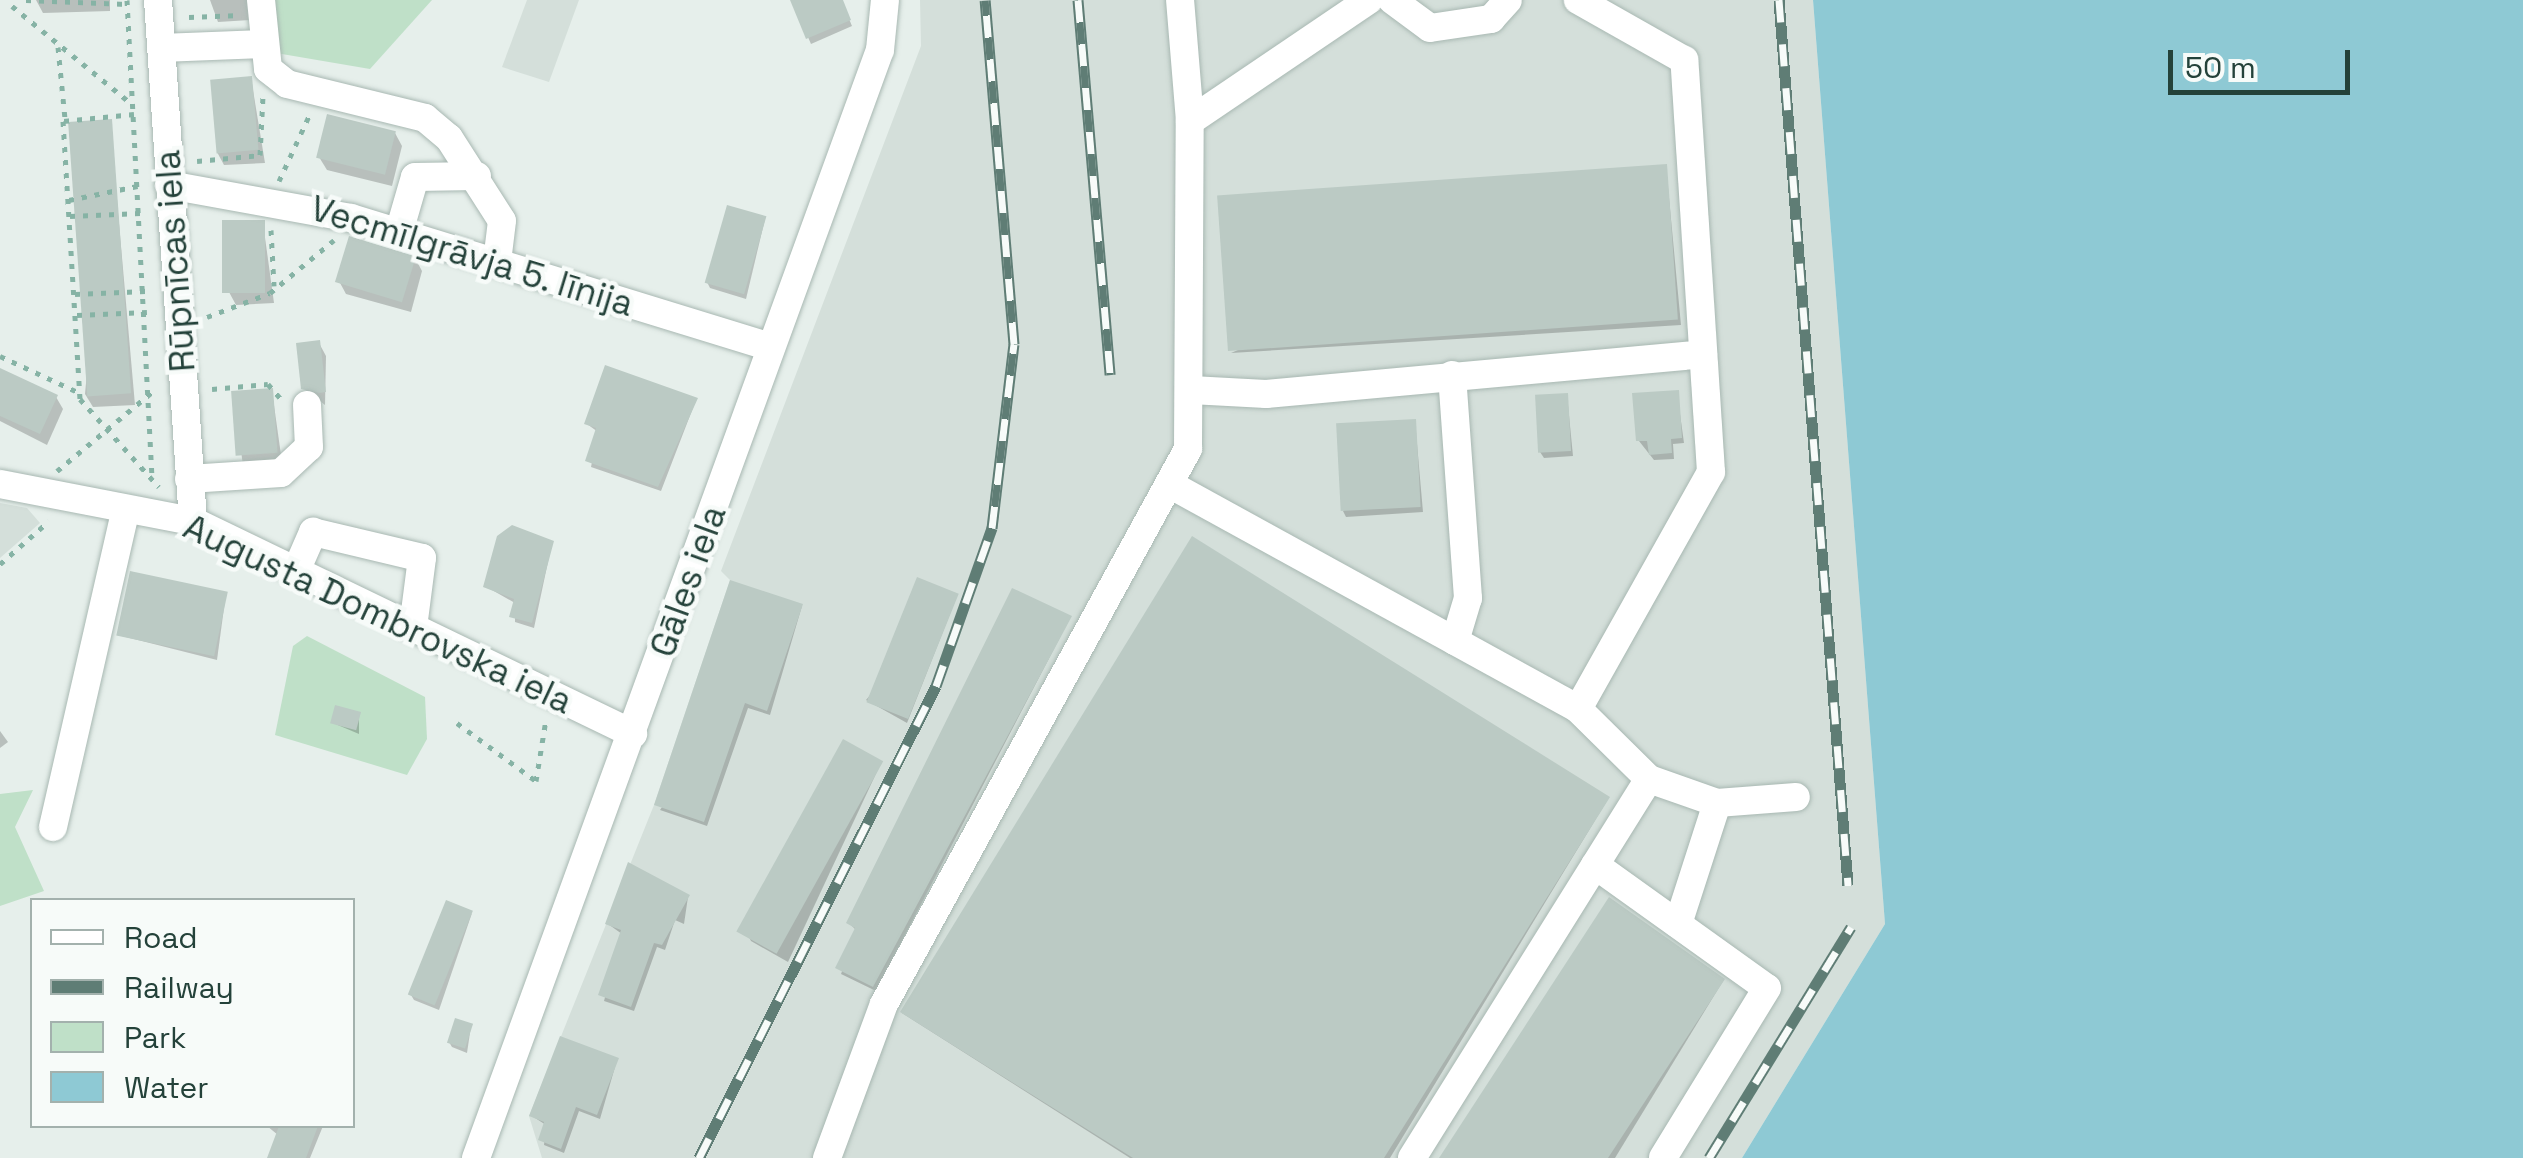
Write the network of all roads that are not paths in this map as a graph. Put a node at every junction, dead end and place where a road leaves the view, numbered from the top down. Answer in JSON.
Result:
{"nodes":[{"id":1,"x":158,"y":0,"type":"edge"},
{"id":2,"x":885,"y":0,"type":"edge"},
{"id":3,"x":1180,"y":0,"type":"edge"},
{"id":4,"x":1368,"y":0,"type":"edge"},
{"id":5,"x":1392,"y":0,"type":"edge"},
{"id":6,"x":1508,"y":0,"type":"edge"},
{"id":7,"x":1578,"y":0,"type":"edge"},
{"id":8,"x":258,"y":4,"type":"edge"},
{"id":9,"x":263,"y":44,"type":"junction"},
{"id":10,"x":162,"y":48,"type":"junction"},
{"id":11,"x":1190,"y":121,"type":"junction"},
{"id":12,"x":477,"y":176,"type":"junction"},
{"id":13,"x":170,"y":185,"type":"junction"},
{"id":14,"x":399,"y":232,"type":"junction"},
{"id":15,"x":498,"y":262,"type":"junction"},
{"id":16,"x":771,"y":347,"type":"junction"},
{"id":17,"x":1704,"y":354,"type":"junction"},
{"id":18,"x":1452,"y":375,"type":"junction"},
{"id":19,"x":1191,"y":390,"type":"junction"},
{"id":20,"x":295,"y":409,"type":"road end"},
{"id":21,"x":189,"y":478,"type":"junction"},
{"id":22,"x":0,"y":484,"type":"edge"},
{"id":23,"x":1171,"y":485,"type":"junction"},
{"id":24,"x":126,"y":509,"type":"junction"},
{"id":25,"x":193,"y":522,"type":"junction"},
{"id":26,"x":296,"y":572,"type":"junction"},
{"id":27,"x":413,"y":626,"type":"junction"},
{"id":28,"x":1455,"y":641,"type":"junction"},
{"id":29,"x":1578,"y":709,"type":"junction"},
{"id":30,"x":633,"y":734,"type":"junction"},
{"id":31,"x":1649,"y":779,"type":"junction"},
{"id":32,"x":1796,"y":797,"type":"dead end"},
{"id":33,"x":1717,"y":803,"type":"junction"},
{"id":34,"x":53,"y":827,"type":"dead end"},
{"id":35,"x":1595,"y":865,"type":"junction"},
{"id":36,"x":1678,"y":924,"type":"junction"},
{"id":37,"x":476,"y":1158,"type":"edge"},
{"id":38,"x":827,"y":1158,"type":"edge"},
{"id":39,"x":1412,"y":1158,"type":"edge"},
{"id":40,"x":1663,"y":1158,"type":"edge"}],
"edges":[{"from":1,"to":10,"type":"street","name":"Rūpnīcas iela"},
{"from":2,"to":16,"type":"street","name":"Gāles iela"},
{"from":3,"to":11,"type":"street"},
{"from":4,"to":11,"type":"street"},
{"from":5,"to":6,"type":"street"},
{"from":7,"to":17,"type":"street"},
{"from":8,"to":9,"type":"street"},
{"from":9,"to":10,"type":"street"},
{"from":9,"to":12,"type":"street"},
{"from":10,"to":13,"type":"street","name":"Rūpnīcas iela"},
{"from":11,"to":19,"type":"street"},
{"from":12,"to":14,"type":"street"},
{"from":12,"to":15,"type":"street"},
{"from":13,"to":14,"type":"street","name":"Vecmīlgrāvja 5. līnija"},
{"from":13,"to":21,"type":"street","name":"Rūpnīcas iela"},
{"from":14,"to":15,"type":"street","name":"Vecmīlgrāvja 5. līnija"},
{"from":15,"to":16,"type":"street","name":"Vecmīlgrāvja 5. līnija"},
{"from":16,"to":30,"type":"street","name":"Gāles iela"},
{"from":17,"to":18,"type":"street"},
{"from":17,"to":29,"type":"street"},
{"from":18,"to":19,"type":"street"},
{"from":18,"to":28,"type":"street"},
{"from":19,"to":23,"type":"street"},
{"from":20,"to":21,"type":"street"},
{"from":21,"to":25,"type":"street","name":"Rūpnīcas iela"},
{"from":22,"to":24,"type":"street","name":"Augusta Dombrovska iela"},
{"from":23,"to":28,"type":"street"},
{"from":23,"to":38,"type":"street"},
{"from":24,"to":25,"type":"street","name":"Augusta Dombrovska iela"},
{"from":24,"to":34,"type":"street"},
{"from":25,"to":26,"type":"street","name":"Augusta Dombrovska iela"},
{"from":26,"to":27,"type":"street","name":"Augusta Dombrovska iela"},
{"from":26,"to":27,"type":"street"},
{"from":27,"to":30,"type":"street","name":"Augusta Dombrovska iela"},
{"from":28,"to":29,"type":"street"},
{"from":29,"to":31,"type":"street"},
{"from":30,"to":37,"type":"street","name":"Gāles iela"},
{"from":31,"to":33,"type":"street"},
{"from":31,"to":35,"type":"street"},
{"from":32,"to":33,"type":"street"},
{"from":33,"to":36,"type":"street"},
{"from":35,"to":36,"type":"street"},
{"from":35,"to":39,"type":"street"},
{"from":36,"to":40,"type":"street"}]}
